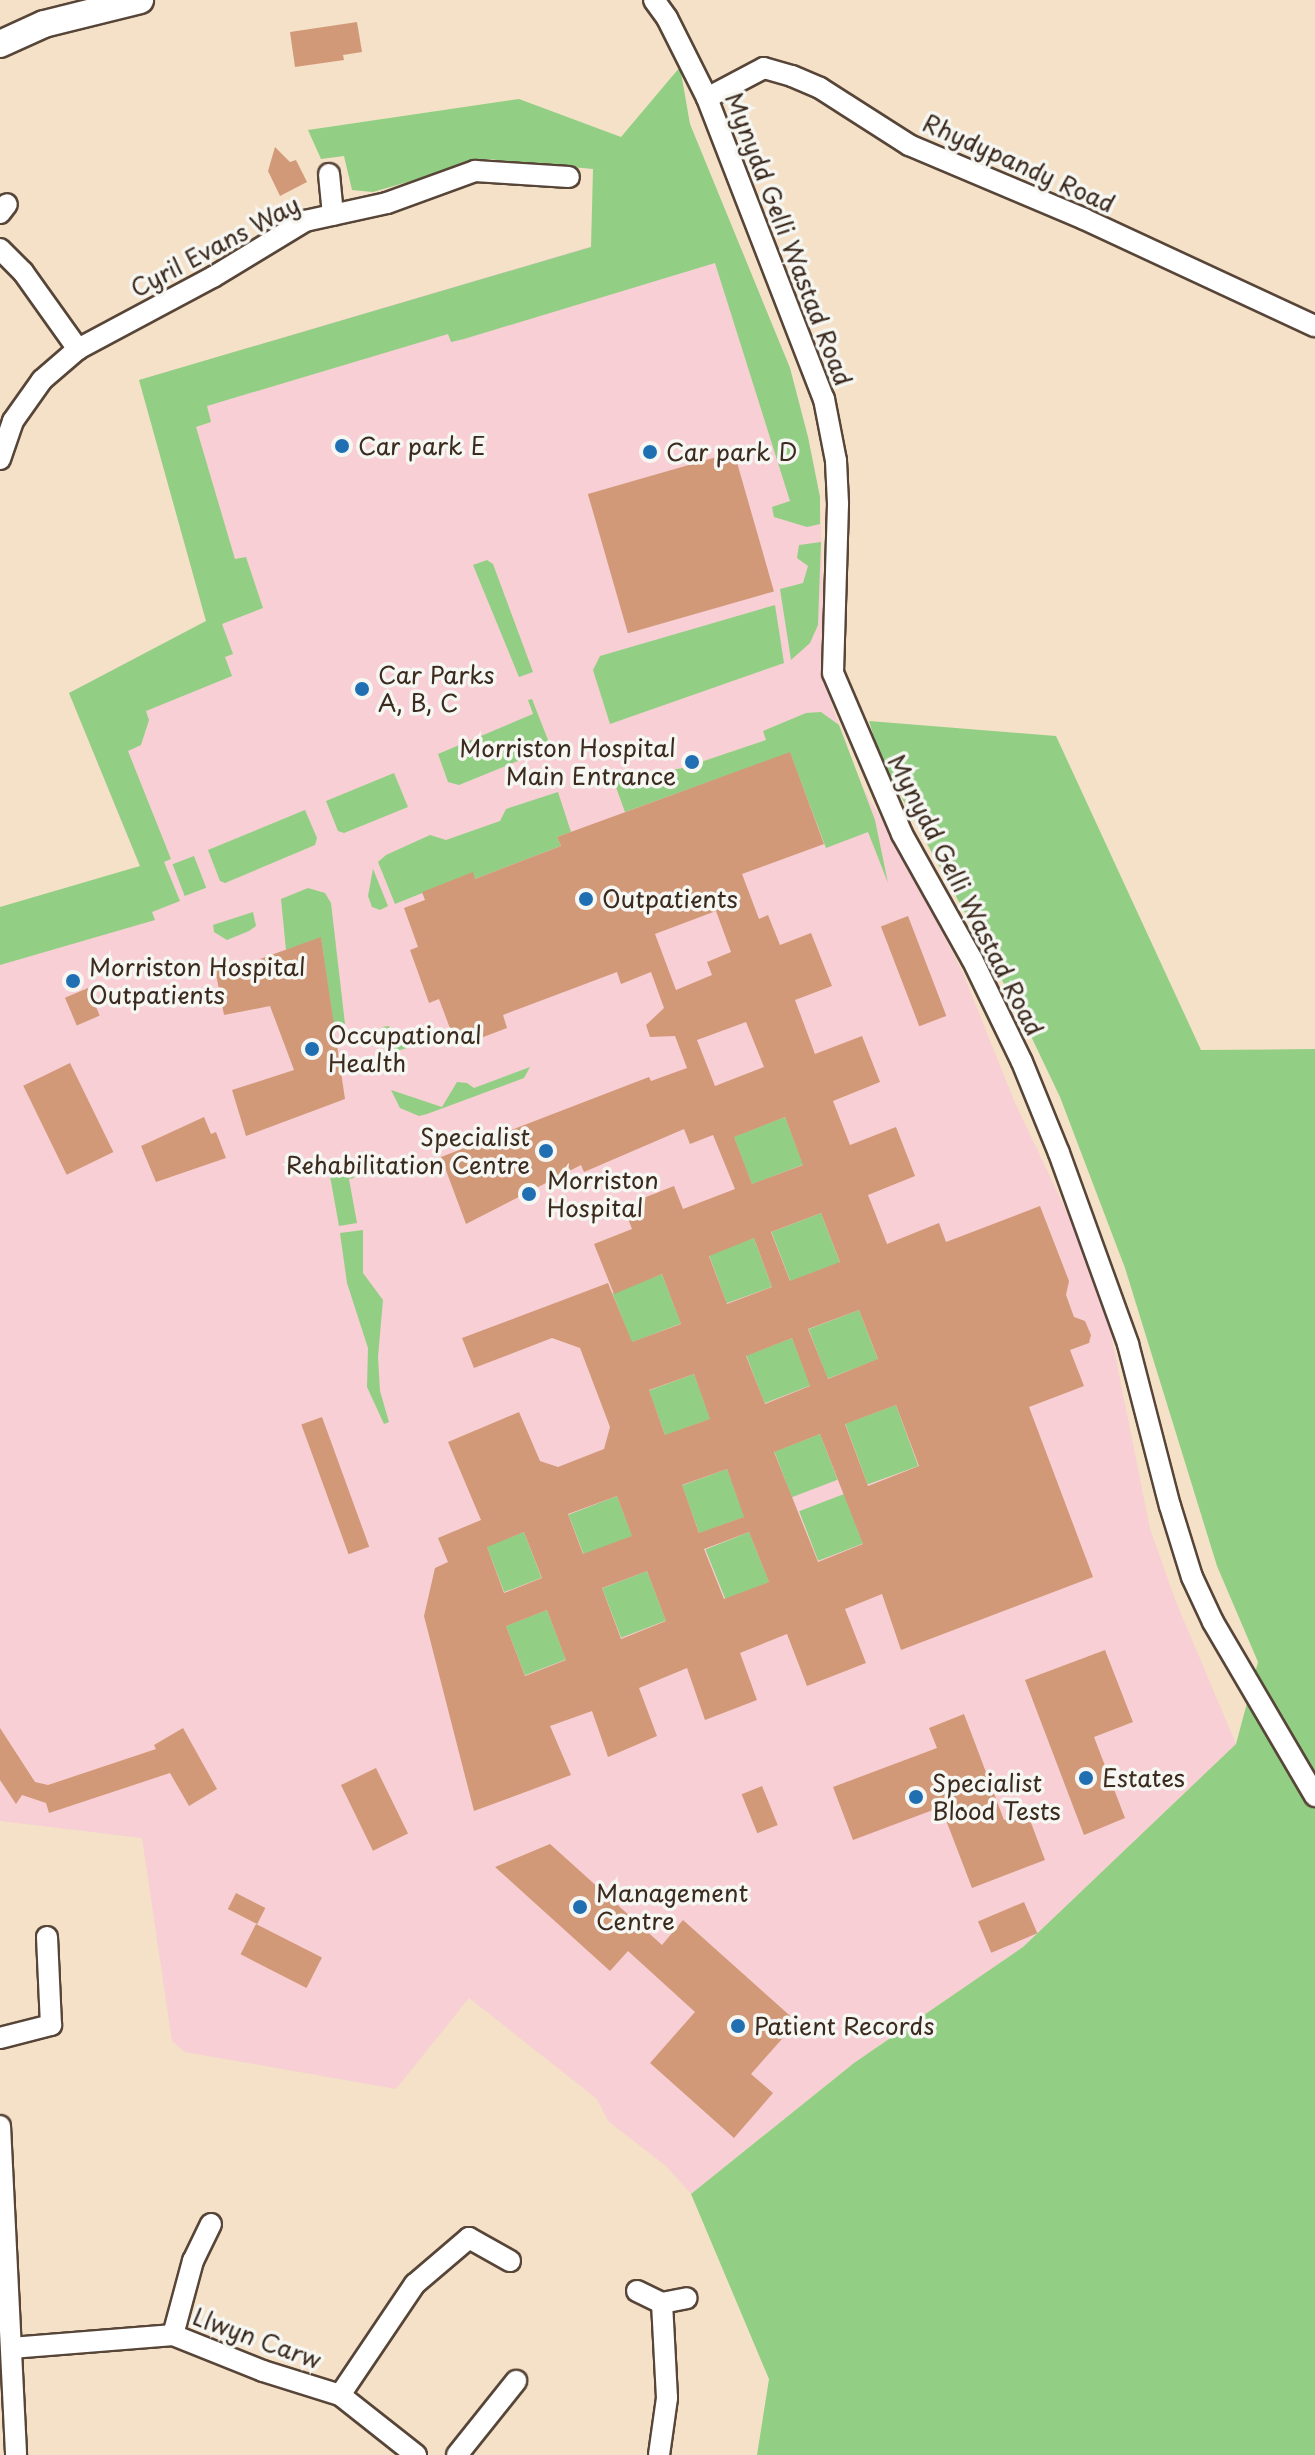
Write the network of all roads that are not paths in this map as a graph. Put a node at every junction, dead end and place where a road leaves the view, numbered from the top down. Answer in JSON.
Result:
{"nodes":[{"id":1,"x":140,"y":0,"type":"edge"},
{"id":2,"x":654,"y":0,"type":"edge"},
{"id":3,"x":0,"y":44,"type":"edge"},
{"id":4,"x":707,"y":98,"type":"junction"},
{"id":5,"x":329,"y":174,"type":"dead end"},
{"id":6,"x":569,"y":177,"type":"dead end"},
{"id":7,"x":333,"y":215,"type":"junction"},
{"id":8,"x":0,"y":249,"type":"edge"},
{"id":9,"x":1315,"y":326,"type":"edge"},
{"id":10,"x":78,"y":349,"type":"junction"},
{"id":11,"x":0,"y":459,"type":"edge"},
{"id":12,"x":1315,"y":1796,"type":"edge"},
{"id":13,"x":47,"y":1937,"type":"dead end"},
{"id":14,"x":0,"y":2038,"type":"edge"},
{"id":15,"x":0,"y":2126,"type":"edge"},
{"id":16,"x":2,"y":2201,"type":"edge"},
{"id":17,"x":211,"y":2224,"type":"dead end"},
{"id":18,"x":510,"y":2261,"type":"dead end"},
{"id":19,"x":637,"y":2291,"type":"dead end"},
{"id":20,"x":687,"y":2298,"type":"dead end"},
{"id":21,"x":662,"y":2303,"type":"junction"},
{"id":22,"x":173,"y":2335,"type":"junction"},
{"id":23,"x":11,"y":2348,"type":"junction"},
{"id":24,"x":516,"y":2381,"type":"dead end"},
{"id":25,"x":340,"y":2395,"type":"junction"},
{"id":26,"x":16,"y":2455,"type":"edge"},
{"id":27,"x":416,"y":2455,"type":"edge"},
{"id":28,"x":457,"y":2455,"type":"edge"},
{"id":29,"x":659,"y":2455,"type":"edge"}],
"edges":[{"from":1,"to":3,"type":"street"},
{"from":2,"to":4,"type":"street","name":"Mynydd Gelli Wastad Road"},
{"from":4,"to":9,"type":"street","name":"Rhydypandy Road"},
{"from":4,"to":12,"type":"street","name":"Mynydd Gelli Wastad Road"},
{"from":5,"to":7,"type":"street"},
{"from":6,"to":7,"type":"street","name":"Cyril Evans Way"},
{"from":7,"to":10,"type":"street","name":"Cyril Evans Way"},
{"from":8,"to":10,"type":"street"},
{"from":10,"to":11,"type":"street","name":"Cyril Evans Way"},
{"from":13,"to":14,"type":"street"},
{"from":15,"to":16,"type":"street"},
{"from":16,"to":23,"type":"street"},
{"from":17,"to":22,"type":"street"},
{"from":18,"to":25,"type":"street"},
{"from":19,"to":21,"type":"street"},
{"from":20,"to":21,"type":"street"},
{"from":21,"to":29,"type":"street"},
{"from":22,"to":23,"type":"street","name":"Llwyn Carw"},
{"from":22,"to":25,"type":"street","name":"Llwyn Carw"},
{"from":23,"to":26,"type":"street"},
{"from":24,"to":28,"type":"street"},
{"from":25,"to":27,"type":"street","name":"Llwyn Carw"}]}
